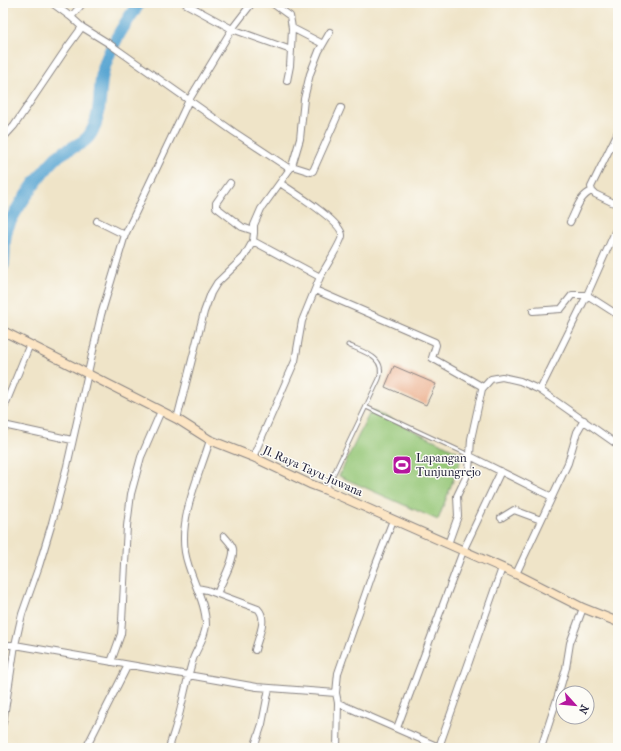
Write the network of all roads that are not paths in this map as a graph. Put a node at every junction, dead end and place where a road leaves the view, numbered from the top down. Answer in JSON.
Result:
{"nodes":[{"id":1,"x":52,"y":3,"type":"edge"},
{"id":2,"x":83,"y":3,"type":"edge"},
{"id":3,"x":252,"y":3,"type":"edge"},
{"id":4,"x":272,"y":3,"type":"edge"},
{"id":5,"x":186,"y":4,"type":"dead end"},
{"id":6,"x":71,"y":17,"type":"junction"},
{"id":7,"x":82,"y":27,"type":"junction"},
{"id":8,"x":292,"y":28,"type":"junction"},
{"id":9,"x":232,"y":29,"type":"junction"},
{"id":10,"x":330,"y":32,"type":"dead end"},
{"id":11,"x":323,"y":44,"type":"junction"},
{"id":12,"x":291,"y":50,"type":"junction"},
{"id":13,"x":287,"y":81,"type":"dead end"},
{"id":14,"x":189,"y":100,"type":"junction"},
{"id":15,"x":341,"y":108,"type":"dead end"},
{"id":16,"x":618,"y":132,"type":"edge"},
{"id":17,"x":3,"y":138,"type":"edge"},
{"id":18,"x":291,"y":167,"type":"junction"},
{"id":19,"x":230,"y":183,"type":"dead end"},
{"id":20,"x":280,"y":183,"type":"junction"},
{"id":21,"x":592,"y":192,"type":"junction"},
{"id":22,"x":618,"y":205,"type":"edge"},
{"id":23,"x":97,"y":221,"type":"dead end"},
{"id":24,"x":570,"y":222,"type":"dead end"},
{"id":25,"x":618,"y":225,"type":"edge"},
{"id":26,"x":254,"y":231,"type":"junction"},
{"id":27,"x":125,"y":235,"type":"junction"},
{"id":28,"x":253,"y":241,"type":"junction"},
{"id":29,"x":320,"y":277,"type":"junction"},
{"id":30,"x":315,"y":290,"type":"junction"},
{"id":31,"x":587,"y":295,"type":"junction"},
{"id":32,"x":533,"y":311,"type":"dead end"},
{"id":33,"x":618,"y":315,"type":"edge"},
{"id":34,"x":3,"y":331,"type":"edge"},
{"id":35,"x":30,"y":344,"type":"junction"},
{"id":36,"x":348,"y":345,"type":"dead end"},
{"id":37,"x":88,"y":374,"type":"junction"},
{"id":38,"x":483,"y":387,"type":"junction"},
{"id":39,"x":540,"y":390,"type":"junction"},
{"id":40,"x":366,"y":407,"type":"junction"},
{"id":41,"x":3,"y":410,"type":"edge"},
{"id":42,"x":161,"y":411,"type":"junction"},
{"id":43,"x":177,"y":419,"type":"junction"},
{"id":44,"x":584,"y":420,"type":"junction"},
{"id":45,"x":3,"y":423,"type":"edge"},
{"id":46,"x":72,"y":440,"type":"junction"},
{"id":47,"x":210,"y":440,"type":"junction"},
{"id":48,"x":618,"y":445,"type":"edge"},
{"id":49,"x":470,"y":456,"type":"junction"},
{"id":50,"x":253,"y":457,"type":"junction"},
{"id":51,"x":501,"y":471,"type":"junction"},
{"id":52,"x":326,"y":490,"type":"junction"},
{"id":53,"x":552,"y":497,"type":"junction"},
{"id":54,"x":501,"y":518,"type":"dead end"},
{"id":55,"x":393,"y":520,"type":"junction"},
{"id":56,"x":541,"y":520,"type":"junction"},
{"id":57,"x":224,"y":536,"type":"dead end"},
{"id":58,"x":448,"y":544,"type":"junction"},
{"id":59,"x":463,"y":551,"type":"junction"},
{"id":60,"x":502,"y":568,"type":"junction"},
{"id":61,"x":516,"y":574,"type":"junction"},
{"id":62,"x":197,"y":588,"type":"junction"},
{"id":63,"x":217,"y":594,"type":"junction"},
{"id":64,"x":583,"y":608,"type":"junction"},
{"id":65,"x":618,"y":622,"type":"edge"},
{"id":66,"x":3,"y":645,"type":"edge"},
{"id":67,"x":15,"y":645,"type":"junction"},
{"id":68,"x":254,"y":650,"type":"dead end"},
{"id":69,"x":111,"y":662,"type":"junction"},
{"id":70,"x":128,"y":665,"type":"junction"},
{"id":71,"x":189,"y":676,"type":"junction"},
{"id":72,"x":268,"y":688,"type":"junction"},
{"id":73,"x":336,"y":692,"type":"junction"},
{"id":74,"x":338,"y":703,"type":"junction"},
{"id":75,"x":3,"y":723,"type":"edge"},
{"id":76,"x":397,"y":728,"type":"junction"},
{"id":77,"x":86,"y":748,"type":"edge"},
{"id":78,"x":169,"y":748,"type":"edge"},
{"id":79,"x":254,"y":748,"type":"edge"},
{"id":80,"x":337,"y":748,"type":"edge"},
{"id":81,"x":440,"y":748,"type":"edge"},
{"id":82,"x":541,"y":748,"type":"edge"}],
"edges":[{"from":1,"to":6,"type":"street"},
{"from":2,"to":6,"type":"street"},
{"from":3,"to":9,"type":"street"},
{"from":4,"to":8,"type":"street"},
{"from":5,"to":9,"type":"street"},
{"from":6,"to":7,"type":"street"},
{"from":7,"to":14,"type":"street"},
{"from":7,"to":17,"type":"street"},
{"from":8,"to":11,"type":"street"},
{"from":8,"to":12,"type":"street"},
{"from":9,"to":12,"type":"street"},
{"from":9,"to":14,"type":"street"},
{"from":10,"to":11,"type":"street"},
{"from":11,"to":18,"type":"street"},
{"from":12,"to":13,"type":"street"},
{"from":14,"to":18,"type":"street"},
{"from":14,"to":27,"type":"street"},
{"from":15,"to":18,"type":"street"},
{"from":16,"to":21,"type":"street"},
{"from":18,"to":20,"type":"street"},
{"from":19,"to":26,"type":"street"},
{"from":20,"to":26,"type":"street"},
{"from":20,"to":29,"type":"street"},
{"from":21,"to":22,"type":"street"},
{"from":21,"to":24,"type":"street"},
{"from":23,"to":27,"type":"street"},
{"from":25,"to":31,"type":"street"},
{"from":26,"to":28,"type":"street"},
{"from":27,"to":37,"type":"street"},
{"from":28,"to":29,"type":"street"},
{"from":28,"to":43,"type":"street"},
{"from":29,"to":30,"type":"street"},
{"from":30,"to":38,"type":"street"},
{"from":30,"to":50,"type":"street"},
{"from":31,"to":32,"type":"street"},
{"from":31,"to":33,"type":"street"},
{"from":31,"to":39,"type":"street"},
{"from":34,"to":35,"type":"main road","name":"Jl. Raya Tayu-Juwana"},
{"from":35,"to":37,"type":"main road","name":"Jl. Raya Tayu-Juwana"},
{"from":35,"to":41,"type":"street"},
{"from":36,"to":40,"type":"lane"},
{"from":37,"to":42,"type":"main road","name":"Jl. Raya Tayu-Juwana"},
{"from":37,"to":46,"type":"street"},
{"from":38,"to":39,"type":"street"},
{"from":38,"to":49,"type":"street"},
{"from":39,"to":44,"type":"street"},
{"from":40,"to":49,"type":"lane"},
{"from":40,"to":52,"type":"lane"},
{"from":42,"to":43,"type":"main road","name":"Jl. Raya Tayu-Juwana"},
{"from":42,"to":69,"type":"street"},
{"from":43,"to":47,"type":"main road","name":"Jl. Raya Tayu-Juwana"},
{"from":44,"to":48,"type":"street"},
{"from":44,"to":53,"type":"street"},
{"from":45,"to":46,"type":"street"},
{"from":46,"to":67,"type":"street"},
{"from":47,"to":50,"type":"main road","name":"Jl. Raya Tayu-Juwana"},
{"from":47,"to":62,"type":"street"},
{"from":49,"to":51,"type":"street"},
{"from":49,"to":58,"type":"street"},
{"from":50,"to":52,"type":"main road","name":"Jl. Raya Tayu-Juwana"},
{"from":51,"to":53,"type":"street"},
{"from":51,"to":59,"type":"street"},
{"from":52,"to":55,"type":"main road","name":"Jl. Raya Tayu-Juwana"},
{"from":53,"to":56,"type":"street"},
{"from":54,"to":56,"type":"street"},
{"from":55,"to":58,"type":"main road","name":"Jl. Raya Tayu-Juwana"},
{"from":55,"to":73,"type":"street"},
{"from":56,"to":61,"type":"street"},
{"from":57,"to":63,"type":"street"},
{"from":58,"to":59,"type":"main road","name":"Jl. Raya Tayu-Juwana"},
{"from":59,"to":60,"type":"main road","name":"Jl. Raya Tayu-Juwana"},
{"from":59,"to":76,"type":"street"},
{"from":60,"to":61,"type":"main road","name":"Jl. Raya Tayu-Juwana"},
{"from":60,"to":81,"type":"street"},
{"from":61,"to":64,"type":"main road","name":"Jl. Raya Tayu-Juwana"},
{"from":62,"to":63,"type":"street"},
{"from":62,"to":71,"type":"street"},
{"from":63,"to":68,"type":"street"},
{"from":64,"to":65,"type":"main road","name":"Jl. Raya Tayu-Juwana"},
{"from":64,"to":82,"type":"street"},
{"from":66,"to":67,"type":"street"},
{"from":67,"to":69,"type":"street"},
{"from":67,"to":75,"type":"street"},
{"from":69,"to":70,"type":"street"},
{"from":70,"to":71,"type":"street"},
{"from":70,"to":77,"type":"street"},
{"from":71,"to":72,"type":"street"},
{"from":71,"to":78,"type":"street"},
{"from":72,"to":73,"type":"street"},
{"from":72,"to":79,"type":"street"},
{"from":73,"to":74,"type":"street"},
{"from":74,"to":76,"type":"street"},
{"from":74,"to":80,"type":"street"},
{"from":76,"to":81,"type":"street"}]}
